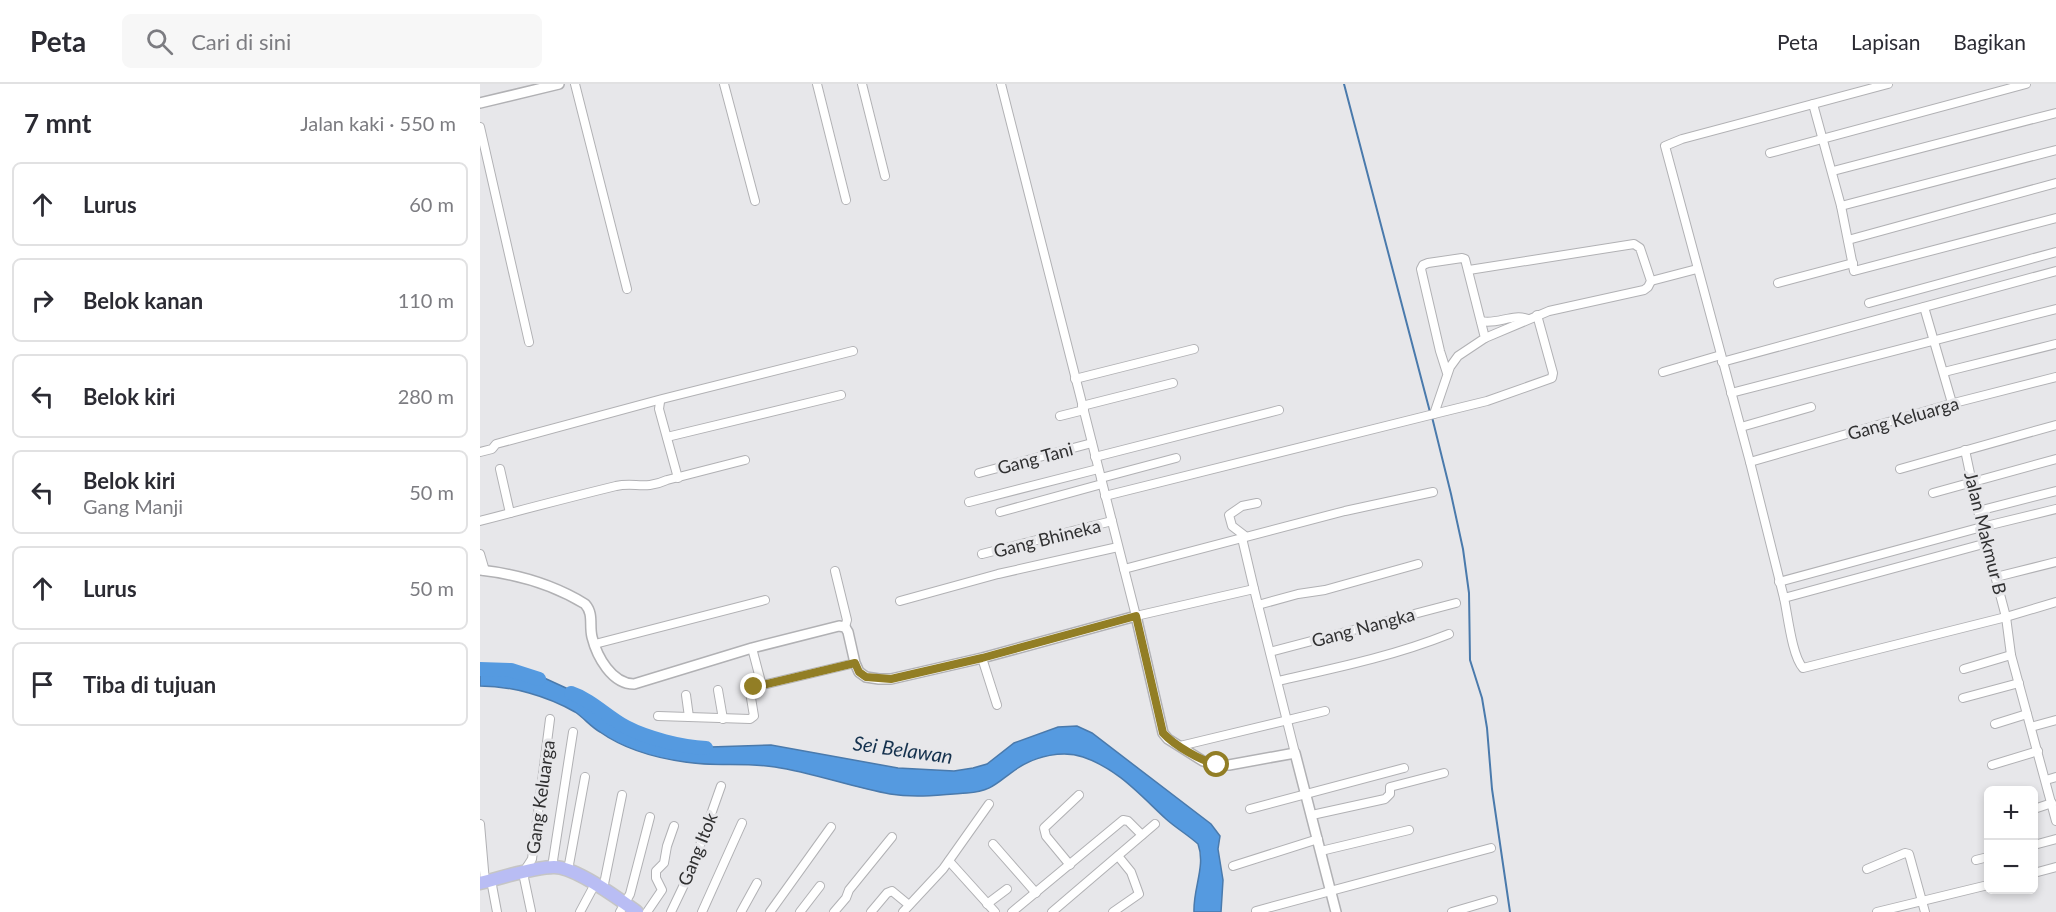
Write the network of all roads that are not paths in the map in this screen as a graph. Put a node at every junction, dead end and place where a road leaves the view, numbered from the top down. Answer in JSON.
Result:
{"nodes":[{"id":1,"x":559,"y":84,"type":"edge"},
{"id":2,"x":574,"y":84,"type":"edge"},
{"id":3,"x":724,"y":84,"type":"edge"},
{"id":4,"x":817,"y":84,"type":"edge"},
{"id":5,"x":862,"y":84,"type":"edge"},
{"id":6,"x":1001,"y":84,"type":"edge"},
{"id":7,"x":1888,"y":84,"type":"edge"},
{"id":8,"x":2026,"y":84,"type":"edge"},
{"id":9,"x":548,"y":85,"type":"edge"},
{"id":10,"x":480,"y":104,"type":"edge"},
{"id":11,"x":1813,"y":104,"type":"junction"},
{"id":12,"x":2056,"y":113,"type":"edge"},
{"id":13,"x":480,"y":127,"type":"edge"},
{"id":14,"x":1824,"y":140,"type":"junction"},
{"id":15,"x":2056,"y":150,"type":"edge"},
{"id":16,"x":1770,"y":153,"type":"dead end"},
{"id":17,"x":1833,"y":171,"type":"junction"},
{"id":18,"x":885,"y":176,"type":"dead end"},
{"id":19,"x":2056,"y":183,"type":"edge"},
{"id":20,"x":846,"y":200,"type":"dead end"},
{"id":21,"x":755,"y":201,"type":"dead end"},
{"id":22,"x":1841,"y":206,"type":"junction"},
{"id":23,"x":2056,"y":218,"type":"edge"},
{"id":24,"x":1848,"y":240,"type":"junction"},
{"id":25,"x":2056,"y":252,"type":"edge"},
{"id":26,"x":1853,"y":263,"type":"junction"},
{"id":27,"x":1697,"y":269,"type":"junction"},
{"id":28,"x":1469,"y":270,"type":"junction"},
{"id":29,"x":2056,"y":271,"type":"edge"},
{"id":30,"x":1651,"y":282,"type":"junction"},
{"id":31,"x":1778,"y":283,"type":"dead end"},
{"id":32,"x":627,"y":289,"type":"dead end"},
{"id":33,"x":1869,"y":303,"type":"dead end"},
{"id":34,"x":1924,"y":307,"type":"junction"},
{"id":35,"x":2056,"y":309,"type":"edge"},
{"id":36,"x":1537,"y":315,"type":"junction"},
{"id":37,"x":1528,"y":319,"type":"junction"},
{"id":38,"x":1481,"y":321,"type":"junction"},
{"id":39,"x":1485,"y":338,"type":"junction"},
{"id":40,"x":1934,"y":341,"type":"junction"},
{"id":41,"x":529,"y":342,"type":"dead end"},
{"id":42,"x":2056,"y":344,"type":"edge"},
{"id":43,"x":1194,"y":349,"type":"dead end"},
{"id":44,"x":854,"y":351,"type":"dead end"},
{"id":45,"x":1721,"y":358,"type":"junction"},
{"id":46,"x":1447,"y":372,"type":"junction"},
{"id":47,"x":1663,"y":372,"type":"dead end"},
{"id":48,"x":1944,"y":372,"type":"junction"},
{"id":49,"x":2056,"y":377,"type":"edge"},
{"id":50,"x":1076,"y":379,"type":"junction"},
{"id":51,"x":1173,"y":383,"type":"dead end"},
{"id":52,"x":1731,"y":393,"type":"junction"},
{"id":53,"x":841,"y":395,"type":"dead end"},
{"id":54,"x":660,"y":402,"type":"junction"},
{"id":55,"x":1952,"y":403,"type":"junction"},
{"id":56,"x":1810,"y":407,"type":"dead end"},
{"id":57,"x":1083,"y":408,"type":"junction"},
{"id":58,"x":1279,"y":410,"type":"dead end"},
{"id":59,"x":1430,"y":415,"type":"junction"},
{"id":60,"x":1060,"y":416,"type":"dead end"},
{"id":61,"x":2056,"y":425,"type":"edge"},
{"id":62,"x":1741,"y":427,"type":"junction"},
{"id":63,"x":667,"y":437,"type":"junction"},
{"id":64,"x":1092,"y":442,"type":"junction"},
{"id":65,"x":1965,"y":450,"type":"junction"},
{"id":66,"x":480,"y":452,"type":"edge"},
{"id":67,"x":1095,"y":457,"type":"junction"},
{"id":68,"x":1176,"y":458,"type":"dead end"},
{"id":69,"x":2056,"y":459,"type":"edge"},
{"id":70,"x":745,"y":460,"type":"dead end"},
{"id":71,"x":1750,"y":462,"type":"junction"},
{"id":72,"x":500,"y":469,"type":"dead end"},
{"id":73,"x":1098,"y":469,"type":"junction"},
{"id":74,"x":1900,"y":469,"type":"dead end"},
{"id":75,"x":979,"y":473,"type":"dead end"},
{"id":76,"x":678,"y":478,"type":"junction"},
{"id":77,"x":1102,"y":481,"type":"junction"},
{"id":78,"x":1973,"y":481,"type":"junction"},
{"id":79,"x":2056,"y":491,"type":"edge"},
{"id":80,"x":1433,"y":492,"type":"dead end"},
{"id":81,"x":1934,"y":493,"type":"dead end"},
{"id":82,"x":1105,"y":496,"type":"junction"},
{"id":83,"x":969,"y":502,"type":"dead end"},
{"id":84,"x":1257,"y":503,"type":"dead end"},
{"id":85,"x":2056,"y":509,"type":"edge"},
{"id":86,"x":1978,"y":510,"type":"junction"},
{"id":87,"x":1000,"y":512,"type":"dead end"},
{"id":88,"x":510,"y":513,"type":"junction"},
{"id":89,"x":480,"y":521,"type":"edge"},
{"id":90,"x":1112,"y":521,"type":"junction"},
{"id":91,"x":1982,"y":527,"type":"junction"},
{"id":92,"x":1244,"y":537,"type":"junction"},
{"id":93,"x":1986,"y":543,"type":"junction"},
{"id":94,"x":1118,"y":547,"type":"junction"},
{"id":95,"x":480,"y":554,"type":"edge"},
{"id":96,"x":982,"y":554,"type":"dead end"},
{"id":97,"x":2056,"y":562,"type":"edge"},
{"id":98,"x":1418,"y":564,"type":"dead end"},
{"id":99,"x":1124,"y":569,"type":"junction"},
{"id":100,"x":482,"y":570,"type":"edge"},
{"id":101,"x":835,"y":571,"type":"dead end"},
{"id":102,"x":1996,"y":577,"type":"junction"},
{"id":103,"x":1779,"y":582,"type":"junction"},
{"id":104,"x":1254,"y":589,"type":"junction"},
{"id":105,"x":1784,"y":598,"type":"junction"},
{"id":106,"x":765,"y":600,"type":"dead end"},
{"id":107,"x":900,"y":601,"type":"dead end"},
{"id":108,"x":2056,"y":602,"type":"edge"},
{"id":109,"x":1456,"y":603,"type":"dead end"},
{"id":110,"x":1258,"y":604,"type":"junction"},
{"id":111,"x":1136,"y":616,"type":"junction"},
{"id":112,"x":2006,"y":617,"type":"junction"},
{"id":113,"x":844,"y":627,"type":"junction"},
{"id":114,"x":1449,"y":634,"type":"dead end"},
{"id":115,"x":595,"y":644,"type":"junction"},
{"id":116,"x":752,"y":648,"type":"junction"},
{"id":117,"x":1270,"y":651,"type":"junction"},
{"id":118,"x":2011,"y":655,"type":"junction"},
{"id":119,"x":982,"y":658,"type":"junction"},
{"id":120,"x":855,"y":663,"type":"junction"},
{"id":121,"x":1964,"y":669,"type":"dead end"},
{"id":122,"x":1278,"y":681,"type":"junction"},
{"id":123,"x":2019,"y":683,"type":"junction"},
{"id":124,"x":762,"y":686,"type":"junction"},
{"id":125,"x":718,"y":690,"type":"dead end"},
{"id":126,"x":686,"y":695,"type":"dead end"},
{"id":127,"x":1963,"y":698,"type":"dead end"},
{"id":128,"x":997,"y":705,"type":"dead end"},
{"id":129,"x":1324,"y":711,"type":"dead end"},
{"id":130,"x":2027,"y":714,"type":"junction"},
{"id":131,"x":658,"y":716,"type":"dead end"},
{"id":132,"x":689,"y":717,"type":"junction"},
{"id":133,"x":550,"y":719,"type":"dead end"},
{"id":134,"x":723,"y":719,"type":"junction"},
{"id":135,"x":2056,"y":720,"type":"edge"},
{"id":136,"x":1288,"y":721,"type":"junction"},
{"id":137,"x":1995,"y":724,"type":"dead end"},
{"id":138,"x":2031,"y":727,"type":"junction"},
{"id":139,"x":573,"y":732,"type":"dead end"},
{"id":140,"x":1180,"y":746,"type":"junction"},
{"id":141,"x":2038,"y":751,"type":"junction"},
{"id":142,"x":1295,"y":753,"type":"junction"},
{"id":143,"x":1992,"y":765,"type":"dead end"},
{"id":144,"x":1404,"y":768,"type":"dead end"},
{"id":145,"x":1444,"y":772,"type":"dead end"},
{"id":146,"x":585,"y":777,"type":"dead end"},
{"id":147,"x":2056,"y":777,"type":"edge"},
{"id":148,"x":2046,"y":780,"type":"junction"},
{"id":149,"x":721,"y":786,"type":"dead end"},
{"id":150,"x":1307,"y":794,"type":"junction"},
{"id":151,"x":622,"y":795,"type":"dead end"},
{"id":152,"x":1079,"y":795,"type":"dead end"},
{"id":153,"x":2052,"y":803,"type":"junction"},
{"id":154,"x":989,"y":804,"type":"dead end"},
{"id":155,"x":2038,"y":808,"type":"edge"},
{"id":156,"x":1250,"y":809,"type":"dead end"},
{"id":157,"x":1312,"y":815,"type":"junction"},
{"id":158,"x":650,"y":817,"type":"dead end"},
{"id":159,"x":2056,"y":821,"type":"edge"},
{"id":160,"x":742,"y":823,"type":"dead end"},
{"id":161,"x":480,"y":824,"type":"edge"},
{"id":162,"x":1155,"y":824,"type":"dead end"},
{"id":163,"x":674,"y":826,"type":"dead end"},
{"id":164,"x":831,"y":827,"type":"dead end"},
{"id":165,"x":1409,"y":830,"type":"dead end"},
{"id":166,"x":1142,"y":835,"type":"junction"},
{"id":167,"x":892,"y":837,"type":"dead end"},
{"id":168,"x":1318,"y":839,"type":"junction"},
{"id":169,"x":2056,"y":839,"type":"edge"},
{"id":170,"x":993,"y":844,"type":"dead end"},
{"id":171,"x":2038,"y":844,"type":"edge"},
{"id":172,"x":1491,"y":849,"type":"dead end"},
{"id":173,"x":1321,"y":851,"type":"junction"},
{"id":174,"x":1118,"y":856,"type":"junction"},
{"id":175,"x":1984,"y":858,"type":"edge"},
{"id":176,"x":1976,"y":860,"type":"dead end"},
{"id":177,"x":949,"y":861,"type":"junction"},
{"id":178,"x":1070,"y":865,"type":"junction"},
{"id":179,"x":1233,"y":866,"type":"dead end"},
{"id":180,"x":552,"y":867,"type":"junction"},
{"id":181,"x":2056,"y":867,"type":"edge"},
{"id":182,"x":1867,"y":869,"type":"dead end"},
{"id":183,"x":568,"y":870,"type":"junction"},
{"id":184,"x":2038,"y":872,"type":"edge"},
{"id":185,"x":523,"y":873,"type":"junction"},
{"id":186,"x":485,"y":882,"type":"edge"},
{"id":187,"x":757,"y":884,"type":"dead end"},
{"id":188,"x":599,"y":886,"type":"junction"},
{"id":189,"x":820,"y":886,"type":"dead end"},
{"id":190,"x":1984,"y":886,"type":"edge"},
{"id":191,"x":1007,"y":888,"type":"dead end"},
{"id":192,"x":1331,"y":891,"type":"junction"},
{"id":193,"x":1036,"y":893,"type":"junction"},
{"id":194,"x":1493,"y":900,"type":"dead end"},
{"id":195,"x":1922,"y":901,"type":"junction"},
{"id":196,"x":987,"y":903,"type":"junction"},
{"id":197,"x":909,"y":905,"type":"junction"},
{"id":198,"x":622,"y":908,"type":"edge"},
{"id":199,"x":1256,"y":910,"type":"dead end"},
{"id":200,"x":531,"y":911,"type":"edge"},
{"id":201,"x":497,"y":912,"type":"edge"},
{"id":202,"x":580,"y":912,"type":"edge"},
{"id":203,"x":637,"y":912,"type":"edge"},
{"id":204,"x":646,"y":912,"type":"edge"},
{"id":205,"x":671,"y":912,"type":"edge"},
{"id":206,"x":702,"y":912,"type":"edge"},
{"id":207,"x":741,"y":912,"type":"edge"},
{"id":208,"x":770,"y":912,"type":"edge"},
{"id":209,"x":800,"y":912,"type":"edge"},
{"id":210,"x":834,"y":912,"type":"edge"},
{"id":211,"x":871,"y":912,"type":"edge"},
{"id":212,"x":903,"y":912,"type":"edge"},
{"id":213,"x":995,"y":912,"type":"edge"},
{"id":214,"x":1012,"y":912,"type":"edge"},
{"id":215,"x":1052,"y":912,"type":"edge"},
{"id":216,"x":1113,"y":912,"type":"edge"},
{"id":217,"x":1336,"y":912,"type":"edge"},
{"id":218,"x":1452,"y":912,"type":"edge"},
{"id":219,"x":1877,"y":912,"type":"edge"},
{"id":220,"x":1925,"y":912,"type":"edge"}],
"edges":[{"from":1,"to":9,"type":"street"},
{"from":2,"to":32,"type":"street"},
{"from":3,"to":21,"type":"street"},
{"from":4,"to":20,"type":"street"},
{"from":5,"to":18,"type":"street"},
{"from":6,"to":50,"type":"street"},
{"from":7,"to":11,"type":"street"},
{"from":8,"to":14,"type":"street"},
{"from":9,"to":10,"type":"street"},
{"from":11,"to":14,"type":"street"},
{"from":11,"to":27,"type":"street"},
{"from":12,"to":17,"type":"street"},
{"from":13,"to":41,"type":"street"},
{"from":14,"to":16,"type":"street"},
{"from":14,"to":17,"type":"street"},
{"from":15,"to":22,"type":"street"},
{"from":17,"to":22,"type":"street"},
{"from":19,"to":24,"type":"street"},
{"from":22,"to":24,"type":"street"},
{"from":23,"to":26,"type":"street"},
{"from":24,"to":26,"type":"street"},
{"from":25,"to":33,"type":"street"},
{"from":26,"to":31,"type":"street"},
{"from":27,"to":30,"type":"street"},
{"from":27,"to":45,"type":"street"},
{"from":28,"to":30,"type":"street"},
{"from":28,"to":38,"type":"street"},
{"from":28,"to":46,"type":"street"},
{"from":29,"to":34,"type":"street"},
{"from":30,"to":36,"type":"street"},
{"from":34,"to":40,"type":"street"},
{"from":34,"to":45,"type":"street"},
{"from":35,"to":40,"type":"street"},
{"from":36,"to":37,"type":"street"},
{"from":36,"to":59,"type":"street"},
{"from":37,"to":38,"type":"street"},
{"from":37,"to":39,"type":"street"},
{"from":38,"to":39,"type":"street"},
{"from":39,"to":46,"type":"street"},
{"from":40,"to":48,"type":"street"},
{"from":40,"to":52,"type":"street"},
{"from":42,"to":48,"type":"street"},
{"from":43,"to":50,"type":"street"},
{"from":44,"to":54,"type":"street"},
{"from":45,"to":47,"type":"street"},
{"from":45,"to":52,"type":"street"},
{"from":46,"to":59,"type":"street"},
{"from":48,"to":55,"type":"street"},
{"from":49,"to":55,"type":"street","name":"Gang Keluarga"},
{"from":50,"to":57,"type":"street"},
{"from":51,"to":57,"type":"street"},
{"from":52,"to":62,"type":"street"},
{"from":53,"to":63,"type":"street"},
{"from":54,"to":63,"type":"street"},
{"from":54,"to":66,"type":"street"},
{"from":55,"to":71,"type":"street","name":"Gang Keluarga"},
{"from":56,"to":62,"type":"street"},
{"from":57,"to":60,"type":"street"},
{"from":57,"to":64,"type":"street"},
{"from":58,"to":67,"type":"street"},
{"from":59,"to":82,"type":"street"},
{"from":61,"to":65,"type":"street"},
{"from":62,"to":71,"type":"street"},
{"from":63,"to":76,"type":"street"},
{"from":64,"to":67,"type":"street"},
{"from":64,"to":75,"type":"street","name":"Gang Tani"},
{"from":65,"to":74,"type":"street"},
{"from":65,"to":78,"type":"street","name":"Jalan Makmur B"},
{"from":67,"to":73,"type":"street"},
{"from":68,"to":77,"type":"street"},
{"from":69,"to":78,"type":"street"},
{"from":70,"to":76,"type":"street"},
{"from":71,"to":103,"type":"street"},
{"from":72,"to":88,"type":"street"},
{"from":73,"to":77,"type":"street"},
{"from":73,"to":83,"type":"street"},
{"from":76,"to":88,"type":"street"},
{"from":77,"to":82,"type":"street"},
{"from":77,"to":87,"type":"street"},
{"from":78,"to":81,"type":"street"},
{"from":78,"to":86,"type":"street","name":"Jalan Makmur B"},
{"from":79,"to":86,"type":"street"},
{"from":80,"to":92,"type":"street"},
{"from":82,"to":90,"type":"street"},
{"from":84,"to":92,"type":"street"},
{"from":85,"to":91,"type":"street"},
{"from":86,"to":91,"type":"street","name":"Jalan Makmur B"},
{"from":88,"to":89,"type":"street"},
{"from":90,"to":94,"type":"street"},
{"from":90,"to":96,"type":"street","name":"Gang Bhineka"},
{"from":91,"to":93,"type":"street","name":"Jalan Makmur B"},
{"from":91,"to":103,"type":"street"},
{"from":92,"to":99,"type":"street"},
{"from":92,"to":104,"type":"street"},
{"from":93,"to":102,"type":"street","name":"Jalan Makmur B"},
{"from":93,"to":105,"type":"street"},
{"from":94,"to":99,"type":"street"},
{"from":94,"to":107,"type":"street"},
{"from":95,"to":100,"type":"street"},
{"from":97,"to":102,"type":"street"},
{"from":98,"to":110,"type":"street"},
{"from":99,"to":111,"type":"street"},
{"from":100,"to":115,"type":"street"},
{"from":101,"to":113,"type":"street"},
{"from":102,"to":112,"type":"street","name":"Jalan Makmur B"},
{"from":103,"to":105,"type":"street"},
{"from":104,"to":110,"type":"street"},
{"from":104,"to":111,"type":"street"},
{"from":105,"to":112,"type":"street"},
{"from":106,"to":115,"type":"street"},
{"from":108,"to":112,"type":"street"},
{"from":109,"to":117,"type":"street","name":"Gang Nangka"},
{"from":110,"to":117,"type":"street"},
{"from":111,"to":119,"type":"street"},
{"from":111,"to":140,"type":"street"},
{"from":112,"to":118,"type":"street","name":"Jalan Makmur B"},
{"from":113,"to":116,"type":"street"},
{"from":113,"to":120,"type":"street"},
{"from":114,"to":122,"type":"street"},
{"from":115,"to":116,"type":"street"},
{"from":116,"to":124,"type":"street"},
{"from":117,"to":122,"type":"street"},
{"from":118,"to":121,"type":"street"},
{"from":118,"to":123,"type":"street","name":"Jalan Makmur B"},
{"from":119,"to":120,"type":"street"},
{"from":119,"to":128,"type":"street"},
{"from":120,"to":124,"type":"street"},
{"from":122,"to":136,"type":"street"},
{"from":123,"to":127,"type":"street"},
{"from":123,"to":130,"type":"street","name":"Jalan Makmur B"},
{"from":124,"to":134,"type":"street"},
{"from":125,"to":134,"type":"street"},
{"from":126,"to":132,"type":"street"},
{"from":129,"to":136,"type":"street"},
{"from":130,"to":137,"type":"street"},
{"from":130,"to":138,"type":"street","name":"Jalan Makmur B"},
{"from":131,"to":132,"type":"street"},
{"from":132,"to":134,"type":"street"},
{"from":133,"to":185,"type":"street","name":"Gang Keluarga"},
{"from":135,"to":138,"type":"street"},
{"from":136,"to":140,"type":"street"},
{"from":136,"to":142,"type":"street"},
{"from":138,"to":141,"type":"street","name":"Jalan Makmur B"},
{"from":139,"to":180,"type":"street"},
{"from":140,"to":142,"type":"street"},
{"from":141,"to":143,"type":"street"},
{"from":141,"to":148,"type":"street","name":"Jalan Makmur B"},
{"from":142,"to":150,"type":"street"},
{"from":144,"to":150,"type":"street"},
{"from":145,"to":157,"type":"street"},
{"from":146,"to":183,"type":"street"},
{"from":147,"to":148,"type":"street"},
{"from":148,"to":153,"type":"street","name":"Jalan Makmur B"},
{"from":149,"to":205,"type":"street","name":"Gang Itok"},
{"from":150,"to":156,"type":"street"},
{"from":150,"to":157,"type":"street"},
{"from":151,"to":188,"type":"street"},
{"from":152,"to":178,"type":"street"},
{"from":153,"to":155,"type":"street"},
{"from":153,"to":159,"type":"street","name":"Jalan Makmur B"},
{"from":154,"to":177,"type":"street"},
{"from":157,"to":168,"type":"street"},
{"from":158,"to":198,"type":"street"},
{"from":160,"to":206,"type":"street"},
{"from":161,"to":186,"type":"street"},
{"from":162,"to":166,"type":"street"},
{"from":163,"to":204,"type":"street"},
{"from":164,"to":208,"type":"street"},
{"from":165,"to":173,"type":"street"},
{"from":166,"to":174,"type":"street"},
{"from":166,"to":178,"type":"street"},
{"from":167,"to":210,"type":"street"},
{"from":168,"to":173,"type":"street"},
{"from":168,"to":179,"type":"street"},
{"from":169,"to":171,"type":"street"},
{"from":170,"to":193,"type":"street"},
{"from":172,"to":192,"type":"street"},
{"from":173,"to":192,"type":"street"},
{"from":174,"to":215,"type":"street"},
{"from":174,"to":216,"type":"street"},
{"from":175,"to":176,"type":"street"},
{"from":177,"to":196,"type":"street"},
{"from":177,"to":197,"type":"street"},
{"from":178,"to":193,"type":"street"},
{"from":180,"to":183,"type":"main road"},
{"from":180,"to":185,"type":"main road"},
{"from":181,"to":184,"type":"street"},
{"from":182,"to":195,"type":"street"},
{"from":183,"to":188,"type":"main road"},
{"from":185,"to":186,"type":"main road"},
{"from":185,"to":200,"type":"street"},
{"from":186,"to":201,"type":"street"},
{"from":187,"to":207,"type":"street"},
{"from":188,"to":198,"type":"main road"},
{"from":188,"to":202,"type":"street"},
{"from":189,"to":209,"type":"street"},
{"from":190,"to":195,"type":"street"},
{"from":191,"to":196,"type":"street"},
{"from":192,"to":199,"type":"street"},
{"from":192,"to":217,"type":"street"},
{"from":193,"to":214,"type":"street"},
{"from":194,"to":218,"type":"street"},
{"from":195,"to":219,"type":"street"},
{"from":195,"to":220,"type":"street"},
{"from":196,"to":213,"type":"street"},
{"from":197,"to":211,"type":"street"},
{"from":197,"to":212,"type":"street"},
{"from":198,"to":203,"type":"main road"}]}
